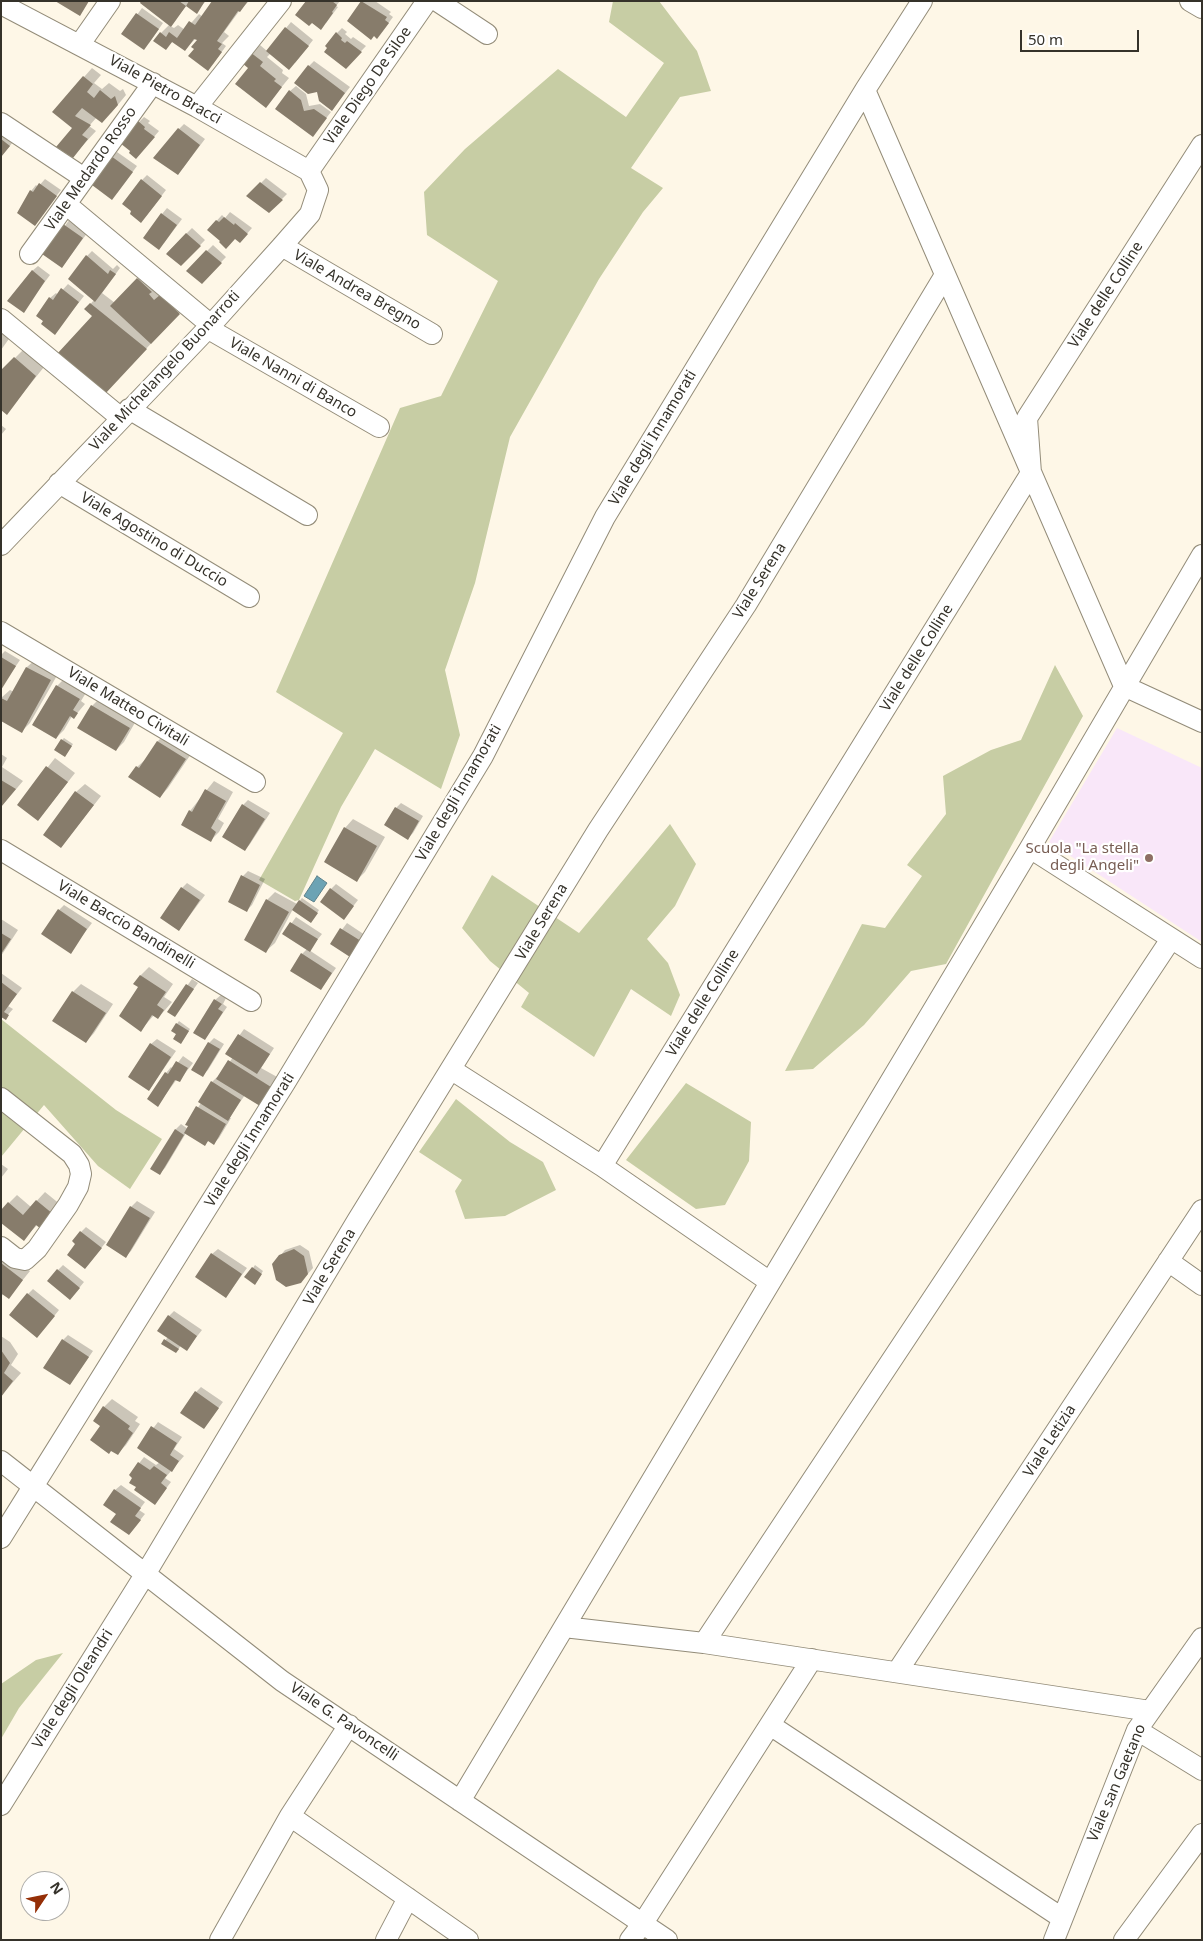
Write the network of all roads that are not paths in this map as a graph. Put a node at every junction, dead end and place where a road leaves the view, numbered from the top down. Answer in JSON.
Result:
{"nodes":[{"id":1,"x":110,"y":1,"type":"edge"},
{"id":2,"x":281,"y":1,"type":"edge"},
{"id":3,"x":427,"y":1,"type":"edge"},
{"id":4,"x":437,"y":1,"type":"edge"},
{"id":5,"x":922,"y":1,"type":"edge"},
{"id":6,"x":1190,"y":1,"type":"edge"},
{"id":7,"x":1,"y":4,"type":"edge"},
{"id":8,"x":1202,"y":8,"type":"edge"},
{"id":9,"x":487,"y":34,"type":"dead end"},
{"id":10,"x":80,"y":44,"type":"junction"},
{"id":11,"x":152,"y":83,"type":"junction"},
{"id":12,"x":865,"y":90,"type":"junction"},
{"id":13,"x":197,"y":107,"type":"junction"},
{"id":14,"x":1,"y":123,"type":"edge"},
{"id":15,"x":1202,"y":145,"type":"edge"},
{"id":16,"x":310,"y":171,"type":"junction"},
{"id":17,"x":84,"y":178,"type":"junction"},
{"id":18,"x":66,"y":205,"type":"junction"},
{"id":19,"x":282,"y":246,"type":"junction"},
{"id":20,"x":30,"y":254,"type":"dead end"},
{"id":21,"x":945,"y":275,"type":"junction"},
{"id":22,"x":1,"y":319,"type":"edge"},
{"id":23,"x":209,"y":327,"type":"junction"},
{"id":24,"x":432,"y":334,"type":"dead end"},
{"id":25,"x":125,"y":413,"type":"junction"},
{"id":26,"x":379,"y":427,"type":"dead end"},
{"id":27,"x":1032,"y":473,"type":"junction"},
{"id":28,"x":59,"y":483,"type":"junction"},
{"id":29,"x":307,"y":515,"type":"dead end"},
{"id":30,"x":4,"y":537,"type":"edge"},
{"id":31,"x":1202,"y":556,"type":"edge"},
{"id":32,"x":249,"y":597,"type":"dead end"},
{"id":33,"x":1,"y":632,"type":"edge"},
{"id":34,"x":1124,"y":686,"type":"junction"},
{"id":35,"x":1202,"y":722,"type":"edge"},
{"id":36,"x":255,"y":782,"type":"dead end"},
{"id":37,"x":1030,"y":848,"type":"junction"},
{"id":38,"x":1,"y":850,"type":"edge"},
{"id":39,"x":1171,"y":939,"type":"junction"},
{"id":40,"x":1202,"y":958,"type":"edge"},
{"id":41,"x":251,"y":1001,"type":"dead end"},
{"id":42,"x":452,"y":1070,"type":"junction"},
{"id":43,"x":1,"y":1098,"type":"edge"},
{"id":44,"x":602,"y":1166,"type":"junction"},
{"id":45,"x":1202,"y":1210,"type":"edge"},
{"id":46,"x":1,"y":1247,"type":"edge"},
{"id":47,"x":1168,"y":1262,"type":"junction"},
{"id":48,"x":770,"y":1282,"type":"junction"},
{"id":49,"x":1202,"y":1285,"type":"edge"},
{"id":50,"x":1,"y":1461,"type":"edge"},
{"id":51,"x":34,"y":1486,"type":"junction"},
{"id":52,"x":1,"y":1538,"type":"edge"},
{"id":53,"x":146,"y":1573,"type":"junction"},
{"id":54,"x":564,"y":1627,"type":"junction"},
{"id":55,"x":1202,"y":1638,"type":"edge"},
{"id":56,"x":704,"y":1643,"type":"junction"},
{"id":57,"x":812,"y":1659,"type":"junction"},
{"id":58,"x":897,"y":1672,"type":"junction"},
{"id":59,"x":1150,"y":1711,"type":"junction"},
{"id":60,"x":770,"y":1724,"type":"junction"},
{"id":61,"x":348,"y":1725,"type":"junction"},
{"id":62,"x":1137,"y":1730,"type":"junction"},
{"id":63,"x":1202,"y":1770,"type":"edge"},
{"id":64,"x":460,"y":1800,"type":"junction"},
{"id":65,"x":1,"y":1804,"type":"edge"},
{"id":66,"x":290,"y":1816,"type":"junction"},
{"id":67,"x":1202,"y":1834,"type":"edge"},
{"id":68,"x":408,"y":1898,"type":"junction"},
{"id":69,"x":1062,"y":1918,"type":"junction"},
{"id":70,"x":643,"y":1923,"type":"junction"},
{"id":71,"x":220,"y":1940,"type":"edge"},
{"id":72,"x":386,"y":1940,"type":"edge"},
{"id":73,"x":468,"y":1940,"type":"edge"},
{"id":74,"x":630,"y":1940,"type":"edge"},
{"id":75,"x":667,"y":1940,"type":"edge"},
{"id":76,"x":1054,"y":1940,"type":"edge"},
{"id":77,"x":1124,"y":1940,"type":"edge"}],
"edges":[{"from":1,"to":10,"type":"street"},
{"from":2,"to":13,"type":"street"},
{"from":3,"to":16,"type":"street","name":"Viale Diego De Siloe"},
{"from":4,"to":9,"type":"street"},
{"from":5,"to":12,"type":"street","name":"Viale degli Innamorati"},
{"from":6,"to":8,"type":"street"},
{"from":7,"to":10,"type":"street","name":"Viale Pietro Bracci"},
{"from":10,"to":11,"type":"street","name":"Viale Pietro Bracci"},
{"from":11,"to":13,"type":"street","name":"Viale Pietro Bracci"},
{"from":11,"to":17,"type":"street","name":"Viale Medardo Rosso"},
{"from":12,"to":21,"type":"street"},
{"from":12,"to":51,"type":"street","name":"Viale degli Innamorati"},
{"from":13,"to":16,"type":"street","name":"Viale Pietro Bracci"},
{"from":14,"to":17,"type":"street"},
{"from":15,"to":27,"type":"street","name":"Viale delle Colline"},
{"from":16,"to":19,"type":"street","name":"Viale Michelangelo Buonarroti"},
{"from":17,"to":18,"type":"street","name":"Viale Medardo Rosso"},
{"from":18,"to":20,"type":"street","name":"Viale Medardo Rosso"},
{"from":18,"to":23,"type":"street","name":"Viale Nanni di Banco"},
{"from":19,"to":23,"type":"street","name":"Viale Michelangelo Buonarroti"},
{"from":19,"to":24,"type":"street","name":"Viale Andrea Bregno"},
{"from":21,"to":27,"type":"street"},
{"from":21,"to":42,"type":"street","name":"Viale Serena"},
{"from":22,"to":25,"type":"street"},
{"from":23,"to":25,"type":"street","name":"Viale Michelangelo Buonarroti"},
{"from":23,"to":26,"type":"street","name":"Viale Nanni di Banco"},
{"from":25,"to":28,"type":"street","name":"Viale Michelangelo Buonarroti"},
{"from":25,"to":29,"type":"street"},
{"from":27,"to":34,"type":"street"},
{"from":27,"to":44,"type":"street","name":"Viale delle Colline"},
{"from":28,"to":30,"type":"street","name":"Viale Michelangelo Buonarroti"},
{"from":28,"to":32,"type":"street","name":"Viale Agostino di Duccio"},
{"from":31,"to":34,"type":"street"},
{"from":33,"to":36,"type":"street","name":"Viale Matteo Civitali"},
{"from":34,"to":35,"type":"street"},
{"from":34,"to":37,"type":"street"},
{"from":37,"to":39,"type":"street"},
{"from":37,"to":48,"type":"street"},
{"from":38,"to":41,"type":"street","name":"Viale Baccio Bandinelli"},
{"from":39,"to":40,"type":"street"},
{"from":39,"to":56,"type":"street"},
{"from":42,"to":44,"type":"street"},
{"from":42,"to":53,"type":"street","name":"Viale Serena"},
{"from":43,"to":46,"type":"street"},
{"from":44,"to":48,"type":"street"},
{"from":45,"to":47,"type":"street","name":"Viale Letizia"},
{"from":47,"to":49,"type":"street"},
{"from":47,"to":58,"type":"street","name":"Viale Letizia"},
{"from":48,"to":54,"type":"street"},
{"from":50,"to":51,"type":"street","name":"Viale G. Pavoncelli"},
{"from":51,"to":52,"type":"street","name":"Viale degli Innamorati"},
{"from":51,"to":53,"type":"street","name":"Viale G. Pavoncelli"},
{"from":53,"to":61,"type":"street","name":"Viale G. Pavoncelli"},
{"from":53,"to":65,"type":"street","name":"Viale degli Oleandri"},
{"from":54,"to":56,"type":"street"},
{"from":54,"to":64,"type":"street"},
{"from":55,"to":59,"type":"street","name":"Viale san Gaetano"},
{"from":56,"to":57,"type":"street"},
{"from":57,"to":58,"type":"street"},
{"from":57,"to":60,"type":"street"},
{"from":58,"to":59,"type":"street"},
{"from":59,"to":62,"type":"street","name":"Viale san Gaetano"},
{"from":60,"to":69,"type":"street"},
{"from":60,"to":70,"type":"street"},
{"from":61,"to":64,"type":"street","name":"Viale G. Pavoncelli"},
{"from":61,"to":66,"type":"street"},
{"from":62,"to":63,"type":"street"},
{"from":62,"to":69,"type":"street","name":"Viale san Gaetano"},
{"from":64,"to":70,"type":"street","name":"Viale G. Pavoncelli"},
{"from":66,"to":68,"type":"street"},
{"from":66,"to":71,"type":"street"},
{"from":67,"to":77,"type":"street"},
{"from":68,"to":72,"type":"street"},
{"from":68,"to":73,"type":"street"},
{"from":69,"to":76,"type":"street","name":"Viale san Gaetano"},
{"from":70,"to":74,"type":"street"},
{"from":70,"to":75,"type":"street","name":"Viale G. Pavoncelli"}]}
